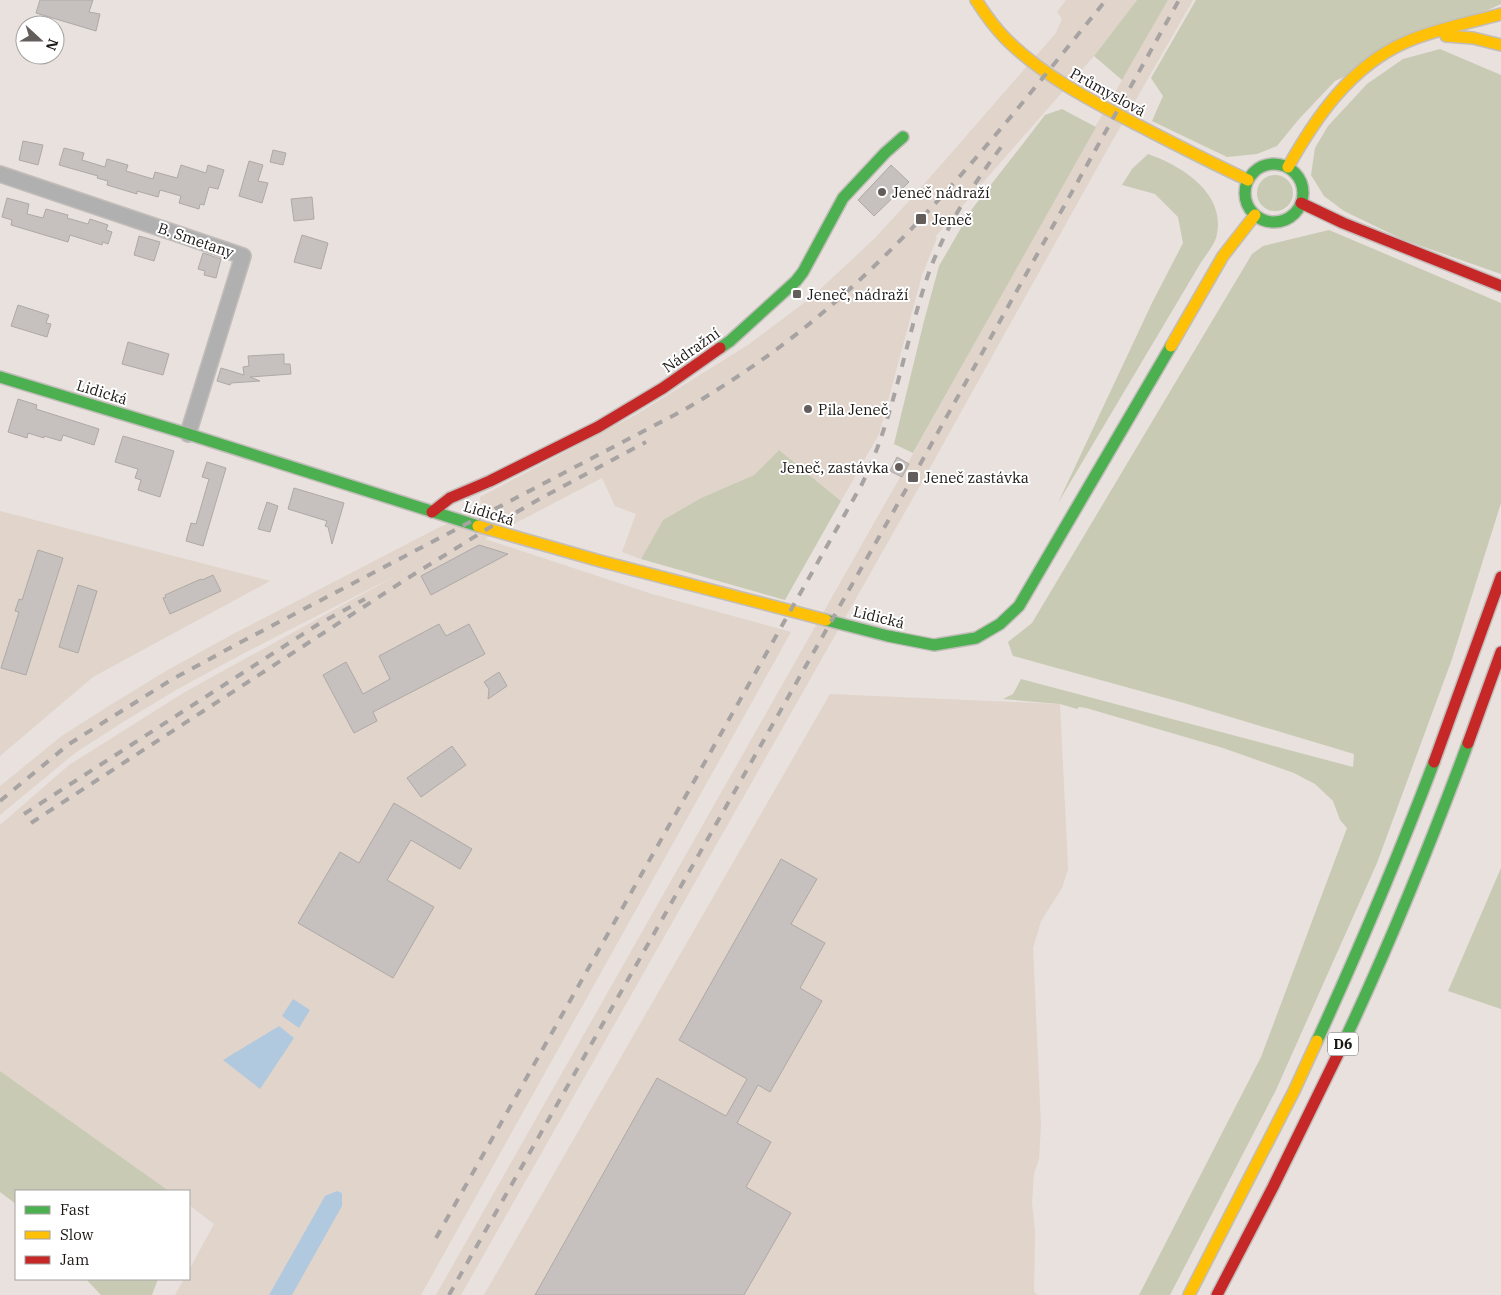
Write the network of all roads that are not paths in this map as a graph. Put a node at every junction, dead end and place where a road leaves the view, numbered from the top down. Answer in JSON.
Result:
{"nodes":[{"id":1,"x":976,"y":0,"type":"edge"},
{"id":2,"x":1501,"y":14,"type":"edge"},
{"id":3,"x":1427,"y":35,"type":"junction"},
{"id":4,"x":1501,"y":45,"type":"edge"},
{"id":5,"x":903,"y":137,"type":"dead end"},
{"id":6,"x":1288,"y":167,"type":"junction"},
{"id":7,"x":0,"y":174,"type":"edge"},
{"id":8,"x":1248,"y":180,"type":"junction"},
{"id":9,"x":1302,"y":202,"type":"junction"},
{"id":10,"x":1254,"y":215,"type":"junction"},
{"id":11,"x":1501,"y":286,"type":"edge"},
{"id":12,"x":0,"y":377,"type":"edge"},
{"id":13,"x":188,"y":434,"type":"junction"},
{"id":14,"x":432,"y":512,"type":"junction"},
{"id":15,"x":1501,"y":577,"type":"edge"},
{"id":16,"x":1501,"y":652,"type":"edge"},
{"id":17,"x":1189,"y":1295,"type":"edge"},
{"id":18,"x":1217,"y":1295,"type":"edge"}],
"edges":[{"from":1,"to":8,"type":"main road","name":"Průmyslová"},
{"from":2,"to":3,"type":"main road"},
{"from":3,"to":4,"type":"main road"},
{"from":3,"to":6,"type":"main road"},
{"from":5,"to":14,"type":"main road","name":"Nádražní"},
{"from":6,"to":8,"type":"main road"},
{"from":6,"to":9,"type":"main road"},
{"from":7,"to":13,"type":"street","name":"B. Smetany"},
{"from":8,"to":10,"type":"main road"},
{"from":9,"to":10,"type":"main road"},
{"from":9,"to":11,"type":"main road"},
{"from":10,"to":14,"type":"main road","name":"Lidická"},
{"from":12,"to":13,"type":"main road","name":"Lidická"},
{"from":13,"to":14,"type":"main road","name":"Lidická"},
{"from":15,"to":17,"type":"main road","number":"D6"},
{"from":16,"to":18,"type":"main road","number":"D6"}]}
